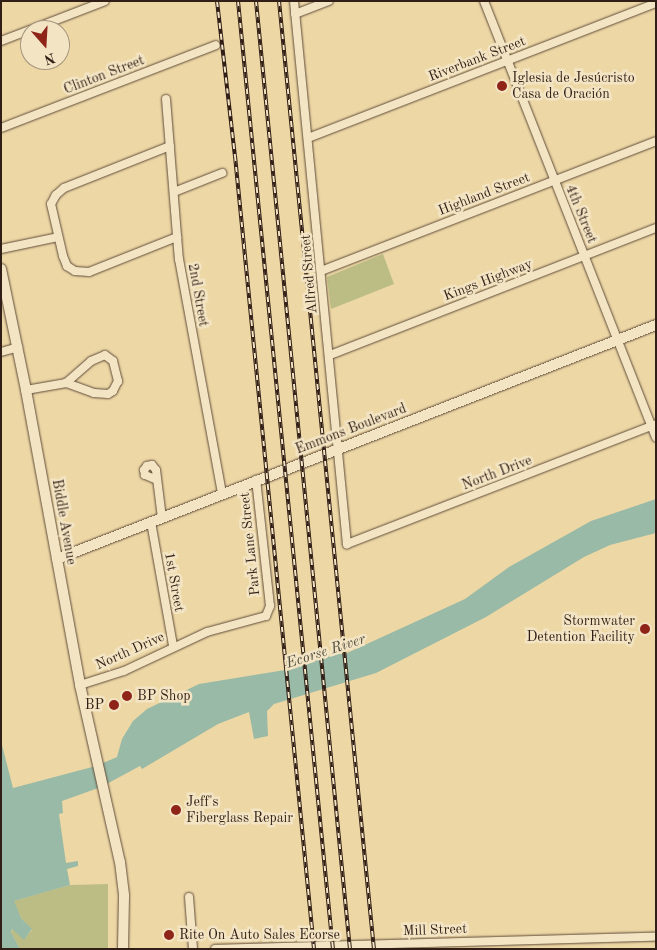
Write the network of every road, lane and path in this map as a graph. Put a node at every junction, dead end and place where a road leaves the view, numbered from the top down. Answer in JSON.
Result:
{"nodes":[{"id":1,"x":105,"y":1,"type":"edge"},
{"id":2,"x":294,"y":1,"type":"edge"},
{"id":3,"x":329,"y":1,"type":"edge"},
{"id":4,"x":484,"y":1,"type":"edge"},
{"id":5,"x":656,"y":3,"type":"edge"},
{"id":6,"x":295,"y":14,"type":"junction"},
{"id":7,"x":56,"y":20,"type":"edge"},
{"id":8,"x":20,"y":34,"type":"edge"},
{"id":9,"x":1,"y":41,"type":"edge"},
{"id":10,"x":216,"y":45,"type":"dead end"},
{"id":11,"x":507,"y":60,"type":"junction"},
{"id":12,"x":166,"y":99,"type":"dead end"},
{"id":13,"x":1,"y":128,"type":"edge"},
{"id":14,"x":308,"y":138,"type":"junction"},
{"id":15,"x":656,"y":141,"type":"edge"},
{"id":16,"x":170,"y":146,"type":"junction"},
{"id":17,"x":222,"y":173,"type":"dead end"},
{"id":18,"x":554,"y":180,"type":"junction"},
{"id":19,"x":174,"y":192,"type":"junction"},
{"id":20,"x":656,"y":228,"type":"edge"},
{"id":21,"x":58,"y":237,"type":"junction"},
{"id":22,"x":177,"y":237,"type":"junction"},
{"id":23,"x":1,"y":249,"type":"edge"},
{"id":24,"x":584,"y":256,"type":"junction"},
{"id":25,"x":1,"y":269,"type":"edge"},
{"id":26,"x":321,"y":271,"type":"junction"},
{"id":27,"x":656,"y":325,"type":"edge"},
{"id":28,"x":617,"y":340,"type":"junction"},
{"id":29,"x":18,"y":347,"type":"junction"},
{"id":30,"x":1,"y":352,"type":"edge"},
{"id":31,"x":330,"y":355,"type":"junction"},
{"id":32,"x":66,"y":383,"type":"junction"},
{"id":33,"x":26,"y":390,"type":"junction"},
{"id":34,"x":654,"y":425,"type":"edge"},
{"id":35,"x":656,"y":437,"type":"edge"},
{"id":36,"x":339,"y":449,"type":"junction"},
{"id":37,"x":155,"y":479,"type":"dead end"},
{"id":38,"x":256,"y":480,"type":"junction"},
{"id":39,"x":222,"y":493,"type":"junction"},
{"id":40,"x":162,"y":518,"type":"junction"},
{"id":41,"x":151,"y":522,"type":"junction"},
{"id":42,"x":348,"y":544,"type":"joint"},
{"id":43,"x":57,"y":559,"type":"junction"},
{"id":44,"x":270,"y":606,"type":"joint"},
{"id":45,"x":173,"y":646,"type":"junction"},
{"id":46,"x":80,"y":685,"type":"junction"},
{"id":47,"x":189,"y":896,"type":"dead end"},
{"id":48,"x":656,"y":937,"type":"edge"},
{"id":49,"x":416,"y":946,"type":"edge"},
{"id":50,"x":123,"y":949,"type":"edge"},
{"id":51,"x":193,"y":949,"type":"edge"},
{"id":52,"x":215,"y":949,"type":"edge"}],
"edges":[{"from":1,"to":7,"type":"street"},
{"from":2,"to":6,"type":"street","name":"Alfred Street"},
{"from":3,"to":6,"type":"street"},
{"from":4,"to":11,"type":"street","name":"4th Street"},
{"from":5,"to":11,"type":"street","name":"Riverbank Street"},
{"from":6,"to":14,"type":"street","name":"Alfred Street"},
{"from":8,"to":9,"type":"street"},
{"from":10,"to":13,"type":"street","name":"Clinton Street"},
{"from":11,"to":14,"type":"street","name":"Riverbank Street"},
{"from":11,"to":18,"type":"street","name":"4th Street"},
{"from":12,"to":16,"type":"street","name":"2nd Street"},
{"from":14,"to":26,"type":"street","name":"Alfred Street"},
{"from":15,"to":18,"type":"street","name":"Highland Street"},
{"from":16,"to":19,"type":"street","name":"2nd Street"},
{"from":16,"to":21,"type":"street"},
{"from":17,"to":19,"type":"street"},
{"from":18,"to":24,"type":"street","name":"4th Street"},
{"from":18,"to":26,"type":"street","name":"Highland Street"},
{"from":19,"to":22,"type":"street","name":"2nd Street"},
{"from":20,"to":24,"type":"street","name":"Kings Highway"},
{"from":21,"to":22,"type":"street"},
{"from":21,"to":23,"type":"street"},
{"from":22,"to":39,"type":"street","name":"2nd Street"},
{"from":24,"to":28,"type":"street","name":"4th Street"},
{"from":24,"to":31,"type":"street","name":"Kings Highway"},
{"from":25,"to":29,"type":"main road","name":"Biddle Avenue"},
{"from":26,"to":31,"type":"street","name":"Alfred Street"},
{"from":27,"to":28,"type":"main road","name":"Emmons Boulevard"},
{"from":28,"to":34,"type":"street","name":"4th Street"},
{"from":28,"to":36,"type":"main road","name":"Emmons Boulevard"},
{"from":29,"to":30,"type":"street"},
{"from":29,"to":33,"type":"main road","name":"Biddle Avenue"},
{"from":31,"to":36,"type":"street","name":"Alfred Street"},
{"from":32,"to":32,"type":"street"},
{"from":32,"to":33,"type":"street"},
{"from":33,"to":43,"type":"main road","name":"Biddle Avenue"},
{"from":34,"to":35,"type":"street","name":"4th Street"},
{"from":34,"to":42,"type":"street","name":"North Drive"},
{"from":36,"to":38,"type":"main road","name":"Emmons Boulevard"},
{"from":36,"to":42,"type":"street","name":"Alfred Street"},
{"from":37,"to":40,"type":"street"},
{"from":38,"to":39,"type":"main road","name":"Emmons Boulevard"},
{"from":38,"to":44,"type":"street","name":"Park Lane Street"},
{"from":39,"to":40,"type":"main road","name":"Emmons Boulevard"},
{"from":40,"to":41,"type":"main road","name":"Emmons Boulevard"},
{"from":41,"to":43,"type":"main road","name":"Emmons Boulevard"},
{"from":41,"to":45,"type":"street","name":"1st Street"},
{"from":43,"to":46,"type":"main road","name":"Biddle Avenue"},
{"from":44,"to":45,"type":"street","name":"North Drive"},
{"from":45,"to":46,"type":"street","name":"North Drive"},
{"from":46,"to":50,"type":"main road","name":"Biddle Avenue"},
{"from":47,"to":51,"type":"street"},
{"from":48,"to":49,"type":"street","name":"Mill Street"},
{"from":49,"to":52,"type":"street","name":"Mill Street"}]}
